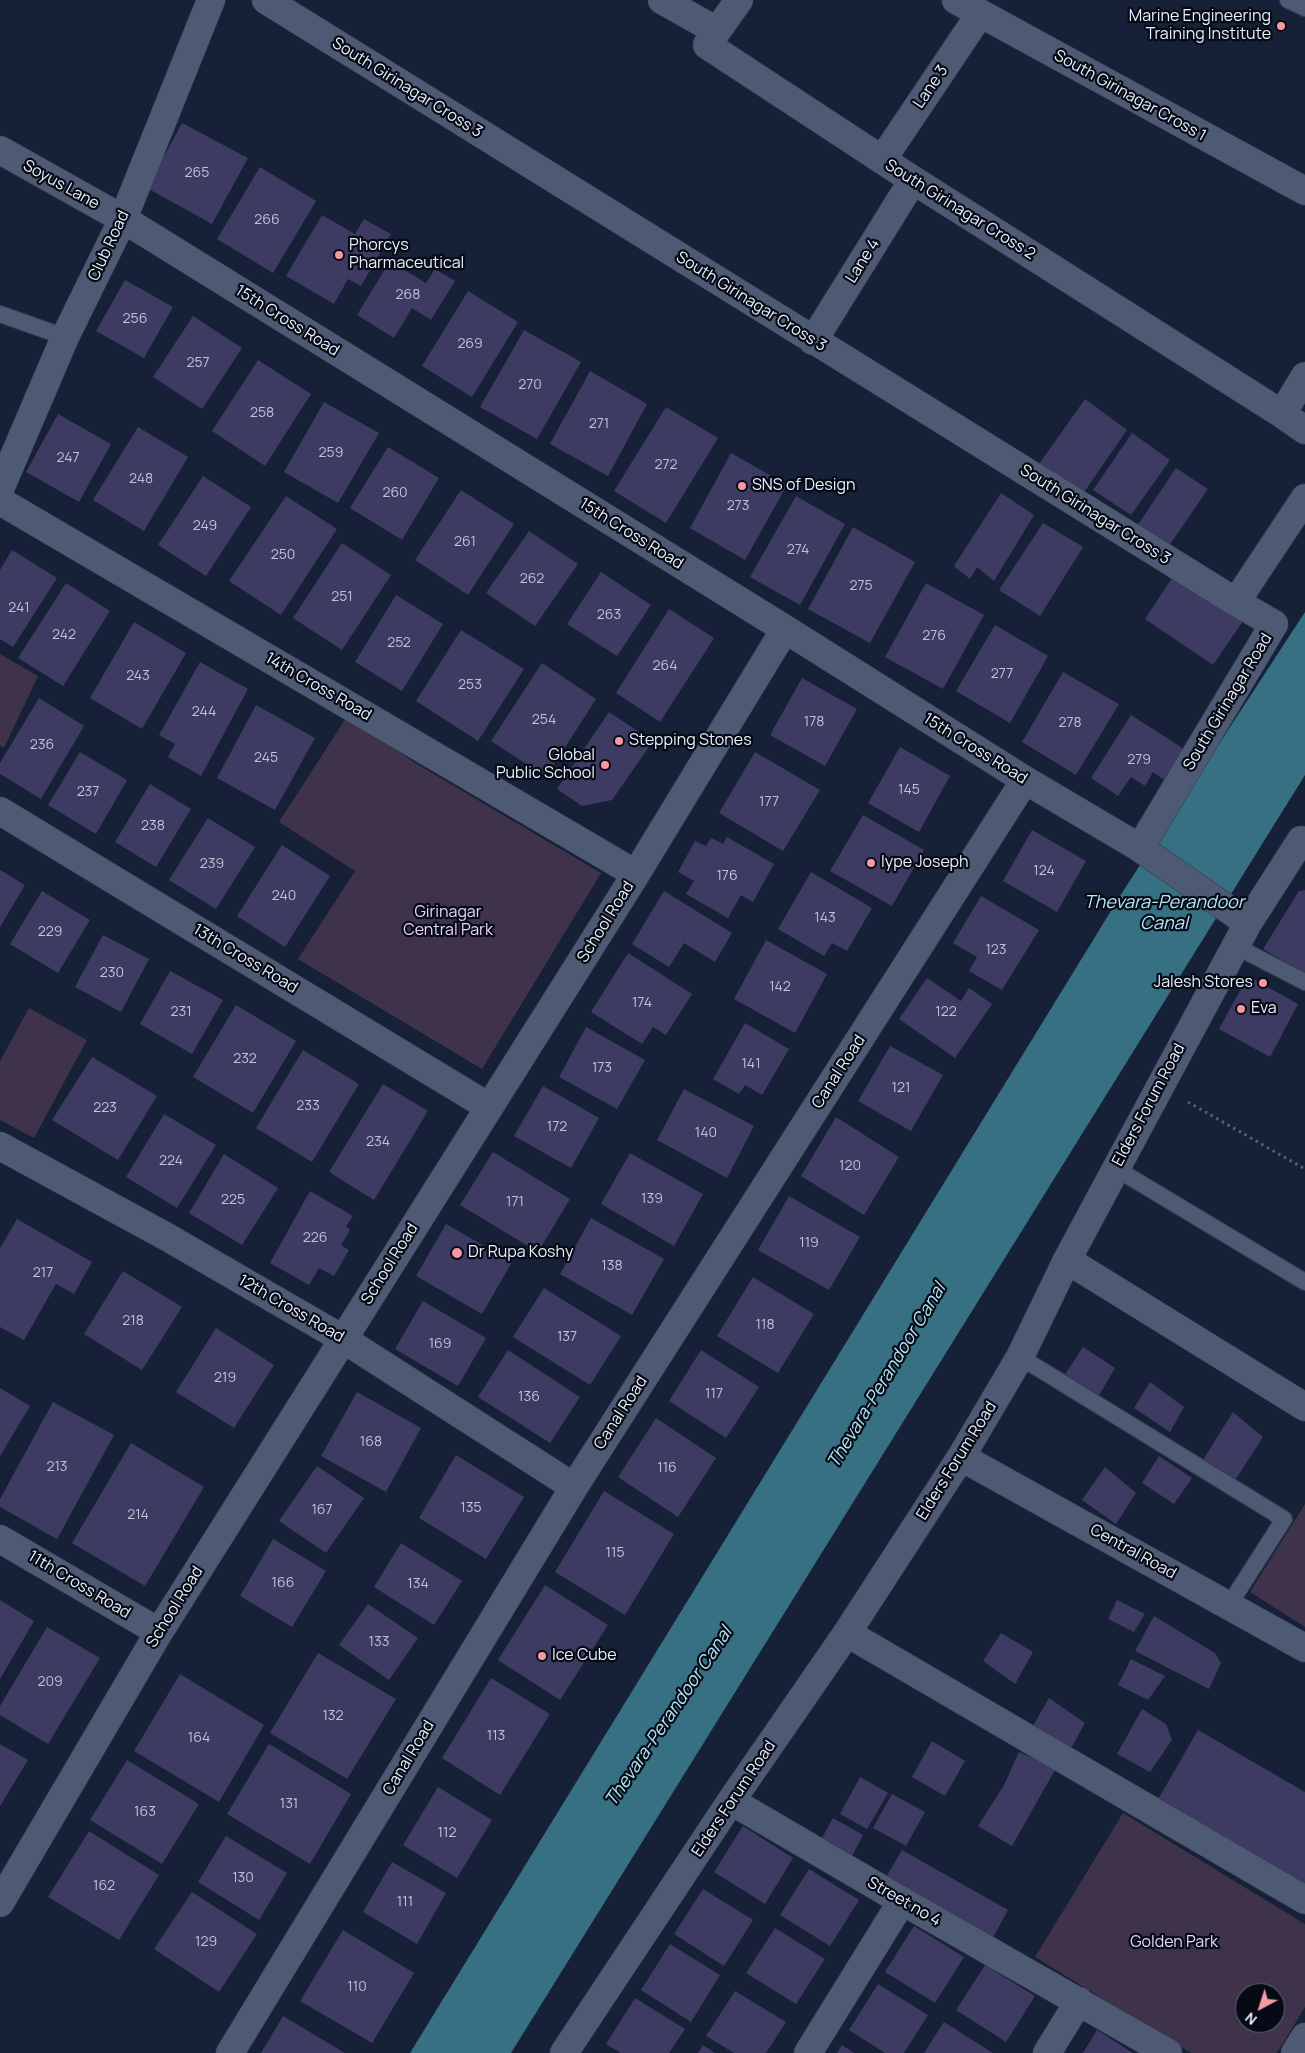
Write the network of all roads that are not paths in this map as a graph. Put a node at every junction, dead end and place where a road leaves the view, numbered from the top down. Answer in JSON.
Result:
{"nodes":[{"id":1,"x":211,"y":0,"type":"edge"},
{"id":2,"x":266,"y":0,"type":"edge"},
{"id":3,"x":662,"y":0,"type":"edge"},
{"id":4,"x":739,"y":0,"type":"edge"},
{"id":5,"x":956,"y":0,"type":"edge"},
{"id":6,"x":1288,"y":0,"type":"edge"},
{"id":7,"x":1305,"y":8,"type":"edge"},
{"id":8,"x":980,"y":14,"type":"junction"},
{"id":9,"x":717,"y":31,"type":"junction"},
{"id":10,"x":0,"y":150,"type":"edge"},
{"id":11,"x":882,"y":160,"type":"junction"},
{"id":12,"x":912,"y":180,"type":"junction"},
{"id":13,"x":1305,"y":191,"type":"edge"},
{"id":14,"x":122,"y":219,"type":"junction"},
{"id":15,"x":0,"y":314,"type":"edge"},
{"id":16,"x":65,"y":337,"type":"junction"},
{"id":17,"x":813,"y":341,"type":"junction"},
{"id":18,"x":1305,"y":376,"type":"edge"},
{"id":19,"x":1282,"y":414,"type":"junction"},
{"id":20,"x":1305,"y":430,"type":"edge"},
{"id":21,"x":0,"y":489,"type":"edge"},
{"id":22,"x":1305,"y":498,"type":"edge"},
{"id":23,"x":0,"y":501,"type":"edge"},
{"id":24,"x":1236,"y":602,"type":"junction"},
{"id":25,"x":785,"y":629,"type":"junction"},
{"id":26,"x":1025,"y":780,"type":"junction"},
{"id":27,"x":0,"y":811,"type":"edge"},
{"id":28,"x":1303,"y":841,"type":"edge"},
{"id":29,"x":1140,"y":848,"type":"junction"},
{"id":30,"x":636,"y":874,"type":"junction"},
{"id":31,"x":1242,"y":935,"type":"junction"},
{"id":32,"x":1305,"y":982,"type":"edge"},
{"id":33,"x":490,"y":1107,"type":"junction"},
{"id":34,"x":0,"y":1146,"type":"edge"},
{"id":35,"x":1116,"y":1168,"type":"junction"},
{"id":36,"x":1067,"y":1260,"type":"junction"},
{"id":37,"x":1305,"y":1282,"type":"edge"},
{"id":38,"x":343,"y":1339,"type":"junction"},
{"id":39,"x":1020,"y":1357,"type":"junction"},
{"id":40,"x":1305,"y":1407,"type":"edge"},
{"id":41,"x":961,"y":1457,"type":"junction"},
{"id":42,"x":574,"y":1487,"type":"junction"},
{"id":43,"x":0,"y":1539,"type":"edge"},
{"id":44,"x":1229,"y":1605,"type":"junction"},
{"id":45,"x":159,"y":1632,"type":"junction"},
{"id":46,"x":848,"y":1633,"type":"junction"},
{"id":47,"x":1305,"y":1648,"type":"edge"},
{"id":48,"x":731,"y":1801,"type":"junction"},
{"id":49,"x":2,"y":1894,"type":"edge"},
{"id":50,"x":1305,"y":1900,"type":"edge"},
{"id":51,"x":902,"y":1901,"type":"junction"},
{"id":52,"x":1079,"y":2001,"type":"junction"},
{"id":53,"x":1305,"y":2037,"type":"edge"},
{"id":54,"x":230,"y":2053,"type":"edge"},
{"id":55,"x":564,"y":2053,"type":"edge"},
{"id":56,"x":808,"y":2053,"type":"edge"},
{"id":57,"x":1047,"y":2053,"type":"edge"},
{"id":58,"x":1168,"y":2053,"type":"edge"},
{"id":59,"x":1295,"y":2053,"type":"edge"}],
"edges":[{"from":1,"to":14,"type":"street","name":"Club Road"},
{"from":2,"to":17,"type":"street","name":"South Girinagar Cross 3"},
{"from":3,"to":9,"type":"street"},
{"from":4,"to":9,"type":"street"},
{"from":5,"to":8,"type":"street","name":"South Girinagar Cross 1"},
{"from":6,"to":7,"type":"lane"},
{"from":8,"to":11,"type":"street","name":"Lane 3"},
{"from":8,"to":13,"type":"street","name":"South Girinagar Cross 1"},
{"from":9,"to":11,"type":"street","name":"South Girinagar Cross 2"},
{"from":10,"to":14,"type":"street","name":"Soyus Lane"},
{"from":11,"to":12,"type":"street","name":"South Girinagar Cross 2"},
{"from":12,"to":17,"type":"street","name":"Lane 4"},
{"from":12,"to":19,"type":"street","name":"South Girinagar Cross 2"},
{"from":14,"to":16,"type":"street","name":"Club Road"},
{"from":14,"to":25,"type":"street","name":"15th Cross Road"},
{"from":15,"to":16,"type":"lane"},
{"from":16,"to":21,"type":"street","name":"Club Road"},
{"from":17,"to":24,"type":"street","name":"South Girinagar Cross 3"},
{"from":18,"to":19,"type":"street"},
{"from":19,"to":20,"type":"street"},
{"from":22,"to":24,"type":"street"},
{"from":23,"to":30,"type":"street","name":"14th Cross Road"},
{"from":24,"to":29,"type":"street","name":"South Girinagar Road"},
{"from":25,"to":26,"type":"street","name":"15th Cross Road"},
{"from":25,"to":30,"type":"street","name":"School Road"},
{"from":26,"to":29,"type":"street","name":"15th Cross Road"},
{"from":26,"to":42,"type":"street","name":"Canal Road"},
{"from":27,"to":33,"type":"street","name":"13th Cross Road"},
{"from":28,"to":31,"type":"street","name":"Elders Forum Road"},
{"from":29,"to":31,"type":"street","name":"15th Cross Road"},
{"from":30,"to":33,"type":"street","name":"School Road"},
{"from":31,"to":32,"type":"lane"},
{"from":31,"to":35,"type":"street","name":"Elders Forum Road"},
{"from":33,"to":38,"type":"street","name":"School Road"},
{"from":34,"to":38,"type":"street","name":"12th Cross Road"},
{"from":35,"to":36,"type":"street","name":"Elders Forum Road"},
{"from":35,"to":37,"type":"lane"},
{"from":36,"to":39,"type":"street","name":"Elders Forum Road"},
{"from":36,"to":40,"type":"street"},
{"from":38,"to":42,"type":"street","name":"12th Cross Road"},
{"from":38,"to":45,"type":"street","name":"School Road"},
{"from":39,"to":41,"type":"street","name":"Elders Forum Road"},
{"from":39,"to":44,"type":"lane"},
{"from":41,"to":44,"type":"street","name":"Central Road"},
{"from":41,"to":46,"type":"street","name":"Elders Forum Road"},
{"from":42,"to":54,"type":"street","name":"Canal Road"},
{"from":43,"to":45,"type":"street","name":"11th Cross Road"},
{"from":44,"to":47,"type":"street","name":"Central Road"},
{"from":45,"to":49,"type":"street","name":"School Road"},
{"from":46,"to":48,"type":"street","name":"Elders Forum Road"},
{"from":46,"to":50,"type":"street"},
{"from":48,"to":51,"type":"street","name":"Street no 4"},
{"from":48,"to":55,"type":"street","name":"Elders Forum Road"},
{"from":51,"to":52,"type":"street","name":"Street no 4"},
{"from":51,"to":56,"type":"street"},
{"from":52,"to":57,"type":"street"},
{"from":52,"to":58,"type":"street","name":"Street no 4"},
{"from":53,"to":59,"type":"street"}]}
